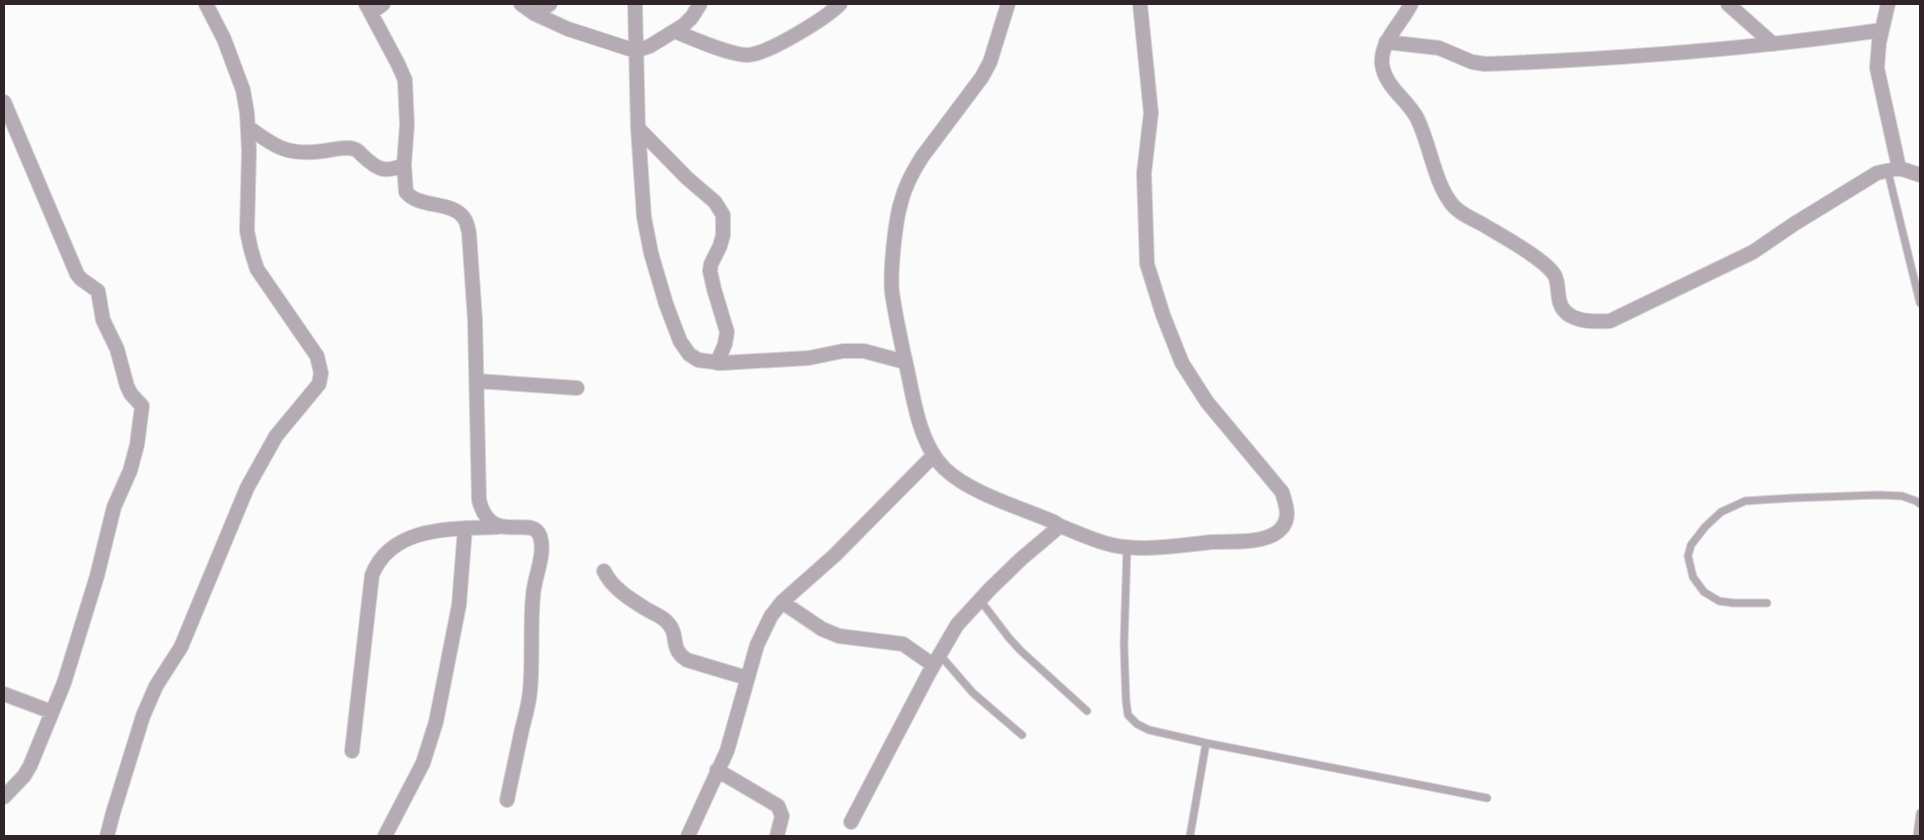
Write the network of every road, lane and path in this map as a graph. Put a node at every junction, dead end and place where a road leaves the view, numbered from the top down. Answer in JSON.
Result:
{"nodes":[{"id":1,"x":206,"y":4,"type":"edge"},
{"id":2,"x":520,"y":4,"type":"edge"},
{"id":3,"x":550,"y":4,"type":"edge"},
{"id":4,"x":635,"y":4,"type":"edge"},
{"id":5,"x":700,"y":4,"type":"edge"},
{"id":6,"x":840,"y":4,"type":"edge"},
{"id":7,"x":1008,"y":4,"type":"edge"},
{"id":8,"x":1140,"y":4,"type":"edge"},
{"id":9,"x":1411,"y":4,"type":"edge"},
{"id":10,"x":1728,"y":4,"type":"edge"},
{"id":11,"x":1888,"y":4,"type":"edge"},
{"id":12,"x":374,"y":6,"type":"edge"},
{"id":13,"x":535,"y":14,"type":"junction"},
{"id":14,"x":1882,"y":30,"type":"junction"},
{"id":15,"x":674,"y":32,"type":"junction"},
{"id":16,"x":1386,"y":42,"type":"junction"},
{"id":17,"x":1773,"y":44,"type":"junction"},
{"id":18,"x":636,"y":50,"type":"junction"},
{"id":19,"x":4,"y":102,"type":"edge"},
{"id":20,"x":248,"y":127,"type":"junction"},
{"id":21,"x":638,"y":128,"type":"junction"},
{"id":22,"x":1920,"y":161,"type":"edge"},
{"id":23,"x":404,"y":165,"type":"junction"},
{"id":24,"x":1893,"y":170,"type":"junction"},
{"id":25,"x":1917,"y":174,"type":"edge"},
{"id":26,"x":1920,"y":303,"type":"edge"},
{"id":27,"x":905,"y":362,"type":"junction"},
{"id":28,"x":717,"y":363,"type":"junction"},
{"id":29,"x":477,"y":381,"type":"junction"},
{"id":30,"x":577,"y":388,"type":"dead end"},
{"id":31,"x":934,"y":455,"type":"junction"},
{"id":32,"x":1920,"y":504,"type":"edge"},
{"id":33,"x":1060,"y":526,"type":"junction"},
{"id":34,"x":498,"y":527,"type":"junction"},
{"id":35,"x":465,"y":528,"type":"junction"},
{"id":36,"x":1127,"y":548,"type":"junction"},
{"id":37,"x":604,"y":570,"type":"dead end"},
{"id":38,"x":980,"y":600,"type":"junction"},
{"id":39,"x":782,"y":602,"type":"junction"},
{"id":40,"x":1767,"y":603,"type":"dead end"},
{"id":41,"x":936,"y":660,"type":"junction"},
{"id":42,"x":747,"y":678,"type":"junction"},
{"id":43,"x":4,"y":694,"type":"edge"},
{"id":44,"x":1087,"y":711,"type":"dead end"},
{"id":45,"x":52,"y":712,"type":"junction"},
{"id":46,"x":1022,"y":735,"type":"dead end"},
{"id":47,"x":1206,"y":743,"type":"junction"},
{"id":48,"x":352,"y":751,"type":"dead end"},
{"id":49,"x":717,"y":770,"type":"junction"},
{"id":50,"x":4,"y":797,"type":"edge"},
{"id":51,"x":1487,"y":798,"type":"dead end"},
{"id":52,"x":507,"y":800,"type":"dead end"},
{"id":53,"x":1920,"y":813,"type":"edge"},
{"id":54,"x":851,"y":822,"type":"dead end"},
{"id":55,"x":107,"y":836,"type":"edge"},
{"id":56,"x":384,"y":836,"type":"edge"},
{"id":57,"x":688,"y":836,"type":"edge"},
{"id":58,"x":777,"y":836,"type":"edge"},
{"id":59,"x":1190,"y":836,"type":"edge"},
{"id":60,"x":1917,"y":836,"type":"edge"}],
"edges":[{"from":1,"to":20,"type":"street"},
{"from":2,"to":13,"type":"street"},
{"from":3,"to":13,"type":"street"},
{"from":4,"to":18,"type":"street"},
{"from":5,"to":15,"type":"street"},
{"from":6,"to":15,"type":"street"},
{"from":7,"to":27,"type":"street"},
{"from":8,"to":36,"type":"street"},
{"from":9,"to":16,"type":"street"},
{"from":10,"to":17,"type":"street"},
{"from":11,"to":14,"type":"street"},
{"from":12,"to":23,"type":"street"},
{"from":13,"to":18,"type":"street"},
{"from":14,"to":17,"type":"street"},
{"from":14,"to":24,"type":"street"},
{"from":15,"to":18,"type":"street"},
{"from":16,"to":17,"type":"street"},
{"from":16,"to":24,"type":"street"},
{"from":18,"to":21,"type":"street"},
{"from":19,"to":45,"type":"street"},
{"from":20,"to":23,"type":"street"},
{"from":20,"to":55,"type":"street"},
{"from":21,"to":28,"type":"street"},
{"from":21,"to":28,"type":"street"},
{"from":22,"to":25,"type":"street"},
{"from":23,"to":29,"type":"street"},
{"from":24,"to":25,"type":"street"},
{"from":24,"to":26,"type":"lane"},
{"from":27,"to":28,"type":"street"},
{"from":27,"to":31,"type":"street"},
{"from":29,"to":30,"type":"street"},
{"from":29,"to":34,"type":"street"},
{"from":31,"to":33,"type":"street"},
{"from":31,"to":39,"type":"street"},
{"from":32,"to":40,"type":"lane"},
{"from":33,"to":36,"type":"street"},
{"from":33,"to":38,"type":"street"},
{"from":34,"to":35,"type":"street"},
{"from":34,"to":52,"type":"street"},
{"from":35,"to":48,"type":"street"},
{"from":35,"to":56,"type":"street"},
{"from":36,"to":47,"type":"lane"},
{"from":37,"to":42,"type":"street"},
{"from":38,"to":41,"type":"street"},
{"from":38,"to":44,"type":"lane"},
{"from":39,"to":41,"type":"street"},
{"from":39,"to":42,"type":"street"},
{"from":41,"to":46,"type":"lane"},
{"from":41,"to":54,"type":"street"},
{"from":42,"to":49,"type":"street"},
{"from":43,"to":45,"type":"street"},
{"from":45,"to":50,"type":"street"},
{"from":47,"to":51,"type":"lane"},
{"from":47,"to":59,"type":"lane"},
{"from":49,"to":57,"type":"street"},
{"from":49,"to":58,"type":"street"},
{"from":53,"to":60,"type":"lane"}]}
